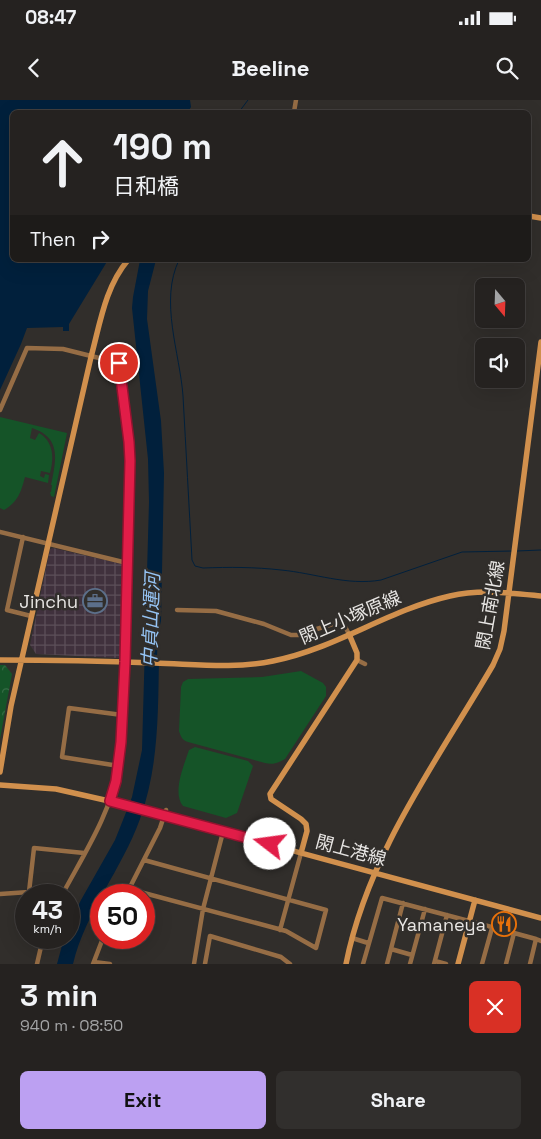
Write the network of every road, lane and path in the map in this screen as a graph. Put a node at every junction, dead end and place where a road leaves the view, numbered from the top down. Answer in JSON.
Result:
{"nodes":[{"id":1,"x":127,"y":262,"type":"edge"},
{"id":2,"x":541,"y":342,"type":"edge"},
{"id":3,"x":92,"y":357,"type":"junction"},
{"id":4,"x":0,"y":410,"type":"edge"},
{"id":5,"x":0,"y":532,"type":"edge"},
{"id":6,"x":23,"y":538,"type":"junction"},
{"id":7,"x":48,"y":544,"type":"junction"},
{"id":8,"x":127,"y":563,"type":"junction"},
{"id":9,"x":509,"y":592,"type":"junction"},
{"id":10,"x":541,"y":596,"type":"edge"},
{"id":11,"x":178,"y":610,"type":"dead end"},
{"id":12,"x":31,"y":616,"type":"junction"},
{"id":13,"x":349,"y":634,"type":"junction"},
{"id":14,"x":0,"y":660,"type":"edge"},
{"id":15,"x":22,"y":660,"type":"junction"},
{"id":16,"x":357,"y":660,"type":"junction"},
{"id":17,"x":125,"y":662,"type":"junction"},
{"id":18,"x":365,"y":664,"type":"dead end"},
{"id":19,"x":122,"y":715,"type":"junction"},
{"id":20,"x":119,"y":766,"type":"junction"},
{"id":21,"x":0,"y":772,"type":"edge"},
{"id":22,"x":0,"y":785,"type":"edge"},
{"id":23,"x":110,"y":801,"type":"junction"},
{"id":24,"x":165,"y":813,"type":"junction"},
{"id":25,"x":223,"y":832,"type":"junction"},
{"id":26,"x":302,"y":852,"type":"junction"},
{"id":27,"x":84,"y":854,"type":"junction"},
{"id":28,"x":144,"y":860,"type":"junction"},
{"id":29,"x":375,"y":872,"type":"junction"},
{"id":30,"x":211,"y":878,"type":"junction"},
{"id":31,"x":29,"y":884,"type":"edge"},
{"id":32,"x":68,"y":884,"type":"edge"},
{"id":33,"x":131,"y":884,"type":"edge"},
{"id":34,"x":15,"y":893,"type":"edge"},
{"id":35,"x":0,"y":894,"type":"edge"},
{"id":36,"x":155,"y":895,"type":"edge"},
{"id":37,"x":288,"y":900,"type":"junction"},
{"id":38,"x":475,"y":900,"type":"junction"},
{"id":39,"x":403,"y":903,"type":"junction"},
{"id":40,"x":203,"y":909,"type":"junction"},
{"id":41,"x":425,"y":909,"type":"junction"},
{"id":42,"x":447,"y":915,"type":"junction"},
{"id":43,"x":541,"y":918,"type":"edge"},
{"id":44,"x":470,"y":921,"type":"junction"},
{"id":45,"x":492,"y":928,"type":"junction"},
{"id":46,"x":280,"y":930,"type":"junction"},
{"id":47,"x":514,"y":933,"type":"junction"},
{"id":48,"x":352,"y":938,"type":"junction"},
{"id":49,"x":539,"y":940,"type":"edge"},
{"id":50,"x":368,"y":943,"type":"junction"},
{"id":51,"x":40,"y":949,"type":"edge"},
{"id":52,"x":99,"y":949,"type":"edge"},
{"id":53,"x":391,"y":949,"type":"junction"},
{"id":54,"x":412,"y":955,"type":"junction"},
{"id":55,"x":434,"y":962,"type":"edge"},
{"id":56,"x":93,"y":963,"type":"edge"},
{"id":57,"x":37,"y":964,"type":"edge"},
{"id":58,"x":110,"y":964,"type":"edge"},
{"id":59,"x":194,"y":964,"type":"edge"},
{"id":60,"x":205,"y":964,"type":"edge"},
{"id":61,"x":290,"y":964,"type":"edge"},
{"id":62,"x":346,"y":964,"type":"edge"},
{"id":63,"x":363,"y":964,"type":"edge"},
{"id":64,"x":387,"y":964,"type":"edge"},
{"id":65,"x":410,"y":964,"type":"edge"},
{"id":66,"x":446,"y":964,"type":"edge"},
{"id":67,"x":458,"y":964,"type":"edge"},
{"id":68,"x":482,"y":964,"type":"edge"},
{"id":69,"x":506,"y":964,"type":"edge"},
{"id":70,"x":530,"y":964,"type":"edge"}],
"edges":[{"from":1,"to":3,"type":"street"},
{"from":2,"to":9,"type":"street","name":"閖上南北線"},
{"from":3,"to":4,"type":"street"},
{"from":3,"to":7,"type":"street"},
{"from":3,"to":8,"type":"street"},
{"from":5,"to":6,"type":"street"},
{"from":6,"to":7,"type":"street"},
{"from":6,"to":12,"type":"street"},
{"from":7,"to":8,"type":"street"},
{"from":7,"to":12,"type":"street"},
{"from":8,"to":17,"type":"street"},
{"from":9,"to":10,"type":"street","name":"閖上小塚原線"},
{"from":9,"to":13,"type":"street","name":"閖上小塚原線"},
{"from":9,"to":29,"type":"street","name":"閖上南北線"},
{"from":11,"to":13,"type":"street"},
{"from":12,"to":15,"type":"street"},
{"from":13,"to":16,"type":"street"},
{"from":13,"to":17,"type":"street","name":"閖上小塚原線"},
{"from":14,"to":15,"type":"street"},
{"from":15,"to":17,"type":"street"},
{"from":15,"to":21,"type":"street"},
{"from":16,"to":18,"type":"street"},
{"from":16,"to":26,"type":"street"},
{"from":17,"to":19,"type":"street"},
{"from":19,"to":20,"type":"street"},
{"from":19,"to":20,"type":"street"},
{"from":20,"to":23,"type":"street"},
{"from":22,"to":23,"type":"street"},
{"from":23,"to":24,"type":"street","name":"閖上港線"},
{"from":23,"to":27,"type":"street"},
{"from":24,"to":25,"type":"street","name":"閖上港線"},
{"from":24,"to":28,"type":"street"},
{"from":25,"to":26,"type":"street","name":"閖上港線"},
{"from":25,"to":30,"type":"street"},
{"from":26,"to":29,"type":"street","name":"閖上港線"},
{"from":26,"to":37,"type":"street"},
{"from":27,"to":31,"type":"street"},
{"from":27,"to":32,"type":"street"},
{"from":28,"to":30,"type":"street"},
{"from":28,"to":33,"type":"street"},
{"from":29,"to":38,"type":"street","name":"閖上港線"},
{"from":29,"to":48,"type":"street","name":"閖上南北線"},
{"from":30,"to":37,"type":"street"},
{"from":30,"to":40,"type":"street"},
{"from":34,"to":35,"type":"street"},
{"from":36,"to":40,"type":"street"},
{"from":37,"to":46,"type":"street"},
{"from":37,"to":46,"type":"street"},
{"from":38,"to":43,"type":"street","name":"閖上港線"},
{"from":38,"to":44,"type":"street"},
{"from":39,"to":41,"type":"street"},
{"from":39,"to":50,"type":"street"},
{"from":39,"to":53,"type":"street"},
{"from":40,"to":46,"type":"street"},
{"from":40,"to":59,"type":"street"},
{"from":41,"to":42,"type":"street"},
{"from":41,"to":54,"type":"street"},
{"from":42,"to":44,"type":"street"},
{"from":42,"to":55,"type":"street"},
{"from":44,"to":45,"type":"street"},
{"from":44,"to":67,"type":"street"},
{"from":45,"to":47,"type":"street"},
{"from":45,"to":68,"type":"street"},
{"from":47,"to":49,"type":"street"},
{"from":47,"to":69,"type":"street"},
{"from":48,"to":50,"type":"street"},
{"from":48,"to":62,"type":"street","name":"閖上南北線"},
{"from":49,"to":70,"type":"street"},
{"from":50,"to":63,"type":"street"},
{"from":51,"to":57,"type":"street"},
{"from":52,"to":56,"type":"street"},
{"from":53,"to":54,"type":"street"},
{"from":53,"to":64,"type":"street"},
{"from":54,"to":65,"type":"street"},
{"from":55,"to":66,"type":"street"},
{"from":56,"to":58,"type":"street"},
{"from":60,"to":61,"type":"street"}]}
